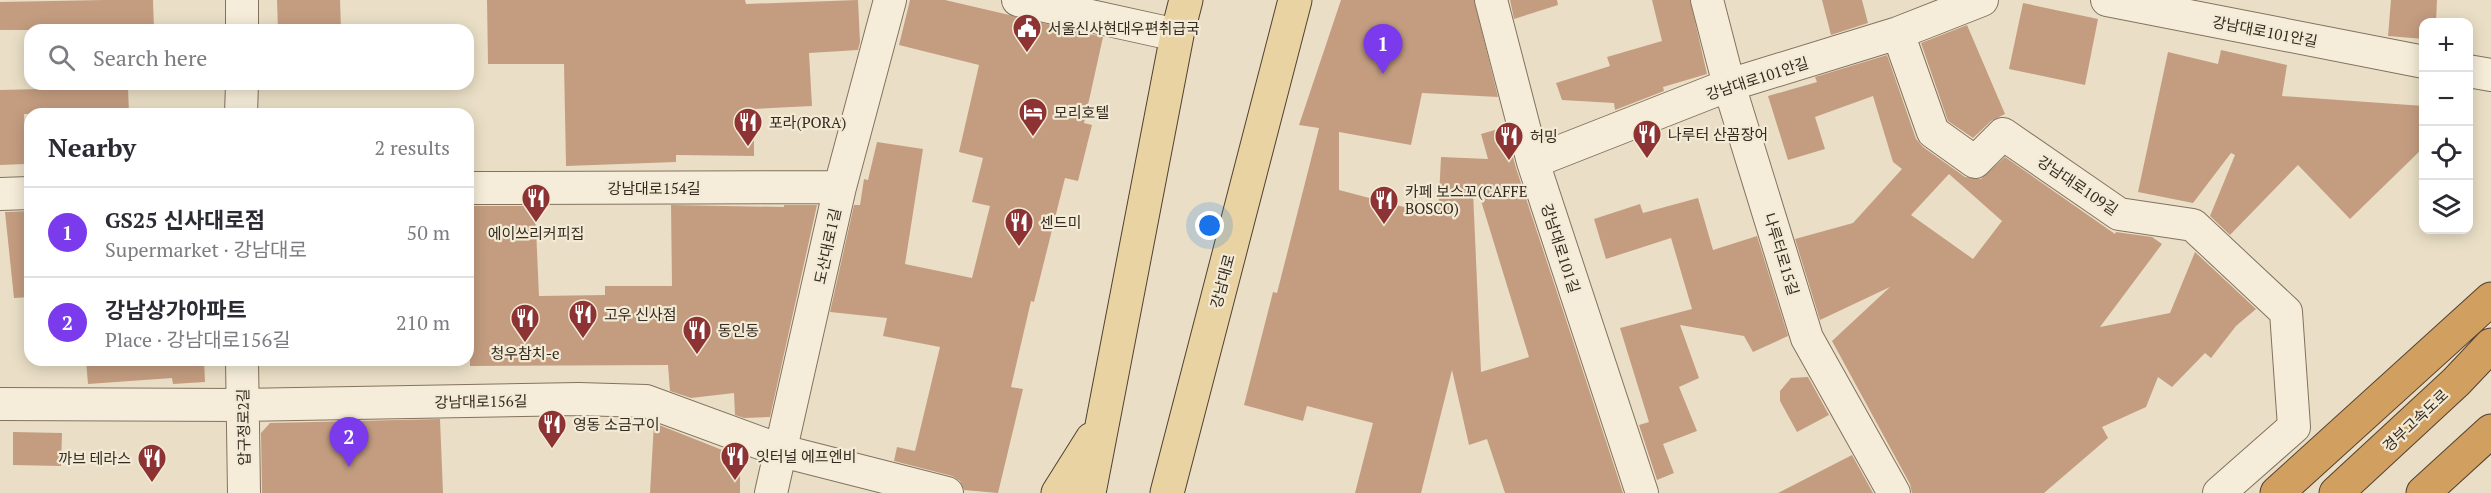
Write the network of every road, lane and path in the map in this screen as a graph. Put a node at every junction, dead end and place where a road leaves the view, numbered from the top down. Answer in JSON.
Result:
{"nodes":[{"id":1,"x":242,"y":0,"type":"edge"},
{"id":2,"x":890,"y":0,"type":"edge"},
{"id":3,"x":1018,"y":0,"type":"edge"},
{"id":4,"x":1186,"y":0,"type":"edge"},
{"id":5,"x":1295,"y":0,"type":"edge"},
{"id":6,"x":1491,"y":0,"type":"edge"},
{"id":7,"x":1707,"y":0,"type":"edge"},
{"id":8,"x":1982,"y":0,"type":"edge"},
{"id":9,"x":2107,"y":0,"type":"edge"},
{"id":10,"x":242,"y":24,"type":"edge"},
{"id":11,"x":1898,"y":33,"type":"junction"},
{"id":12,"x":1177,"y":35,"type":"junction"},
{"id":13,"x":2419,"y":61,"type":"edge"},
{"id":14,"x":2473,"y":72,"type":"edge"},
{"id":15,"x":2491,"y":75,"type":"edge"},
{"id":16,"x":1729,"y":85,"type":"junction"},
{"id":17,"x":242,"y":90,"type":"edge"},
{"id":18,"x":241,"y":108,"type":"edge"},
{"id":19,"x":1533,"y":162,"type":"junction"},
{"id":20,"x":840,"y":187,"type":"junction"},
{"id":21,"x":474,"y":189,"type":"edge"},
{"id":22,"x":24,"y":193,"type":"edge"},
{"id":23,"x":0,"y":194,"type":"edge"},
{"id":24,"x":2491,"y":299,"type":"edge"},
{"id":25,"x":2491,"y":345,"type":"edge"},
{"id":26,"x":242,"y":366,"type":"edge"},
{"id":27,"x":0,"y":404,"type":"edge"},
{"id":28,"x":242,"y":405,"type":"junction"},
{"id":29,"x":1102,"y":423,"type":"junction"},
{"id":30,"x":2491,"y":431,"type":"edge"},
{"id":31,"x":783,"y":451,"type":"junction"},
{"id":32,"x":244,"y":493,"type":"edge"},
{"id":33,"x":771,"y":493,"type":"edge"},
{"id":34,"x":948,"y":493,"type":"edge"},
{"id":35,"x":1058,"y":493,"type":"edge"},
{"id":36,"x":1089,"y":493,"type":"edge"},
{"id":37,"x":1167,"y":493,"type":"edge"},
{"id":38,"x":1642,"y":493,"type":"edge"},
{"id":39,"x":1894,"y":493,"type":"edge"},
{"id":40,"x":2219,"y":493,"type":"edge"},
{"id":41,"x":2277,"y":493,"type":"edge"},
{"id":42,"x":2336,"y":493,"type":"edge"},
{"id":43,"x":2423,"y":493,"type":"edge"}],
"edges":[{"from":1,"to":10,"type":"street"},
{"from":2,"to":20,"type":"street","name":"도산대로1길"},
{"from":3,"to":12,"type":"street"},
{"from":4,"to":12,"type":"main road"},
{"from":5,"to":37,"type":"main road","name":"강남대로"},
{"from":6,"to":19,"type":"street","name":"강남대로101길"},
{"from":7,"to":16,"type":"street","name":"나루터로15길"},
{"from":8,"to":11,"type":"street","name":"강남대로101안길"},
{"from":9,"to":13,"type":"street","name":"강남대로101안길"},
{"from":11,"to":16,"type":"street","name":"강남대로101안길"},
{"from":11,"to":40,"type":"street","name":"강남대로109길"},
{"from":12,"to":29,"type":"main road"},
{"from":14,"to":15,"type":"street"},
{"from":16,"to":19,"type":"street","name":"강남대로101안길"},
{"from":16,"to":39,"type":"street","name":"나루터로15길"},
{"from":17,"to":18,"type":"street"},
{"from":19,"to":38,"type":"street","name":"강남대로101길"},
{"from":20,"to":21,"type":"street","name":"강남대로154길"},
{"from":20,"to":31,"type":"street","name":"도산대로1길"},
{"from":22,"to":23,"type":"street"},
{"from":24,"to":41,"type":"highway"},
{"from":25,"to":42,"type":"highway","name":"경부고속도로"},
{"from":26,"to":28,"type":"street","name":"압구정로2길"},
{"from":27,"to":28,"type":"street","name":"강남대로156길"},
{"from":28,"to":31,"type":"street","name":"강남대로156길"},
{"from":28,"to":32,"type":"street","name":"압구정로2길"},
{"from":29,"to":35,"type":"main road"},
{"from":29,"to":36,"type":"main road"},
{"from":30,"to":43,"type":"highway"},
{"from":31,"to":33,"type":"street","name":"도산대로1길"},
{"from":31,"to":34,"type":"street","name":"강남대로156길"}]}
